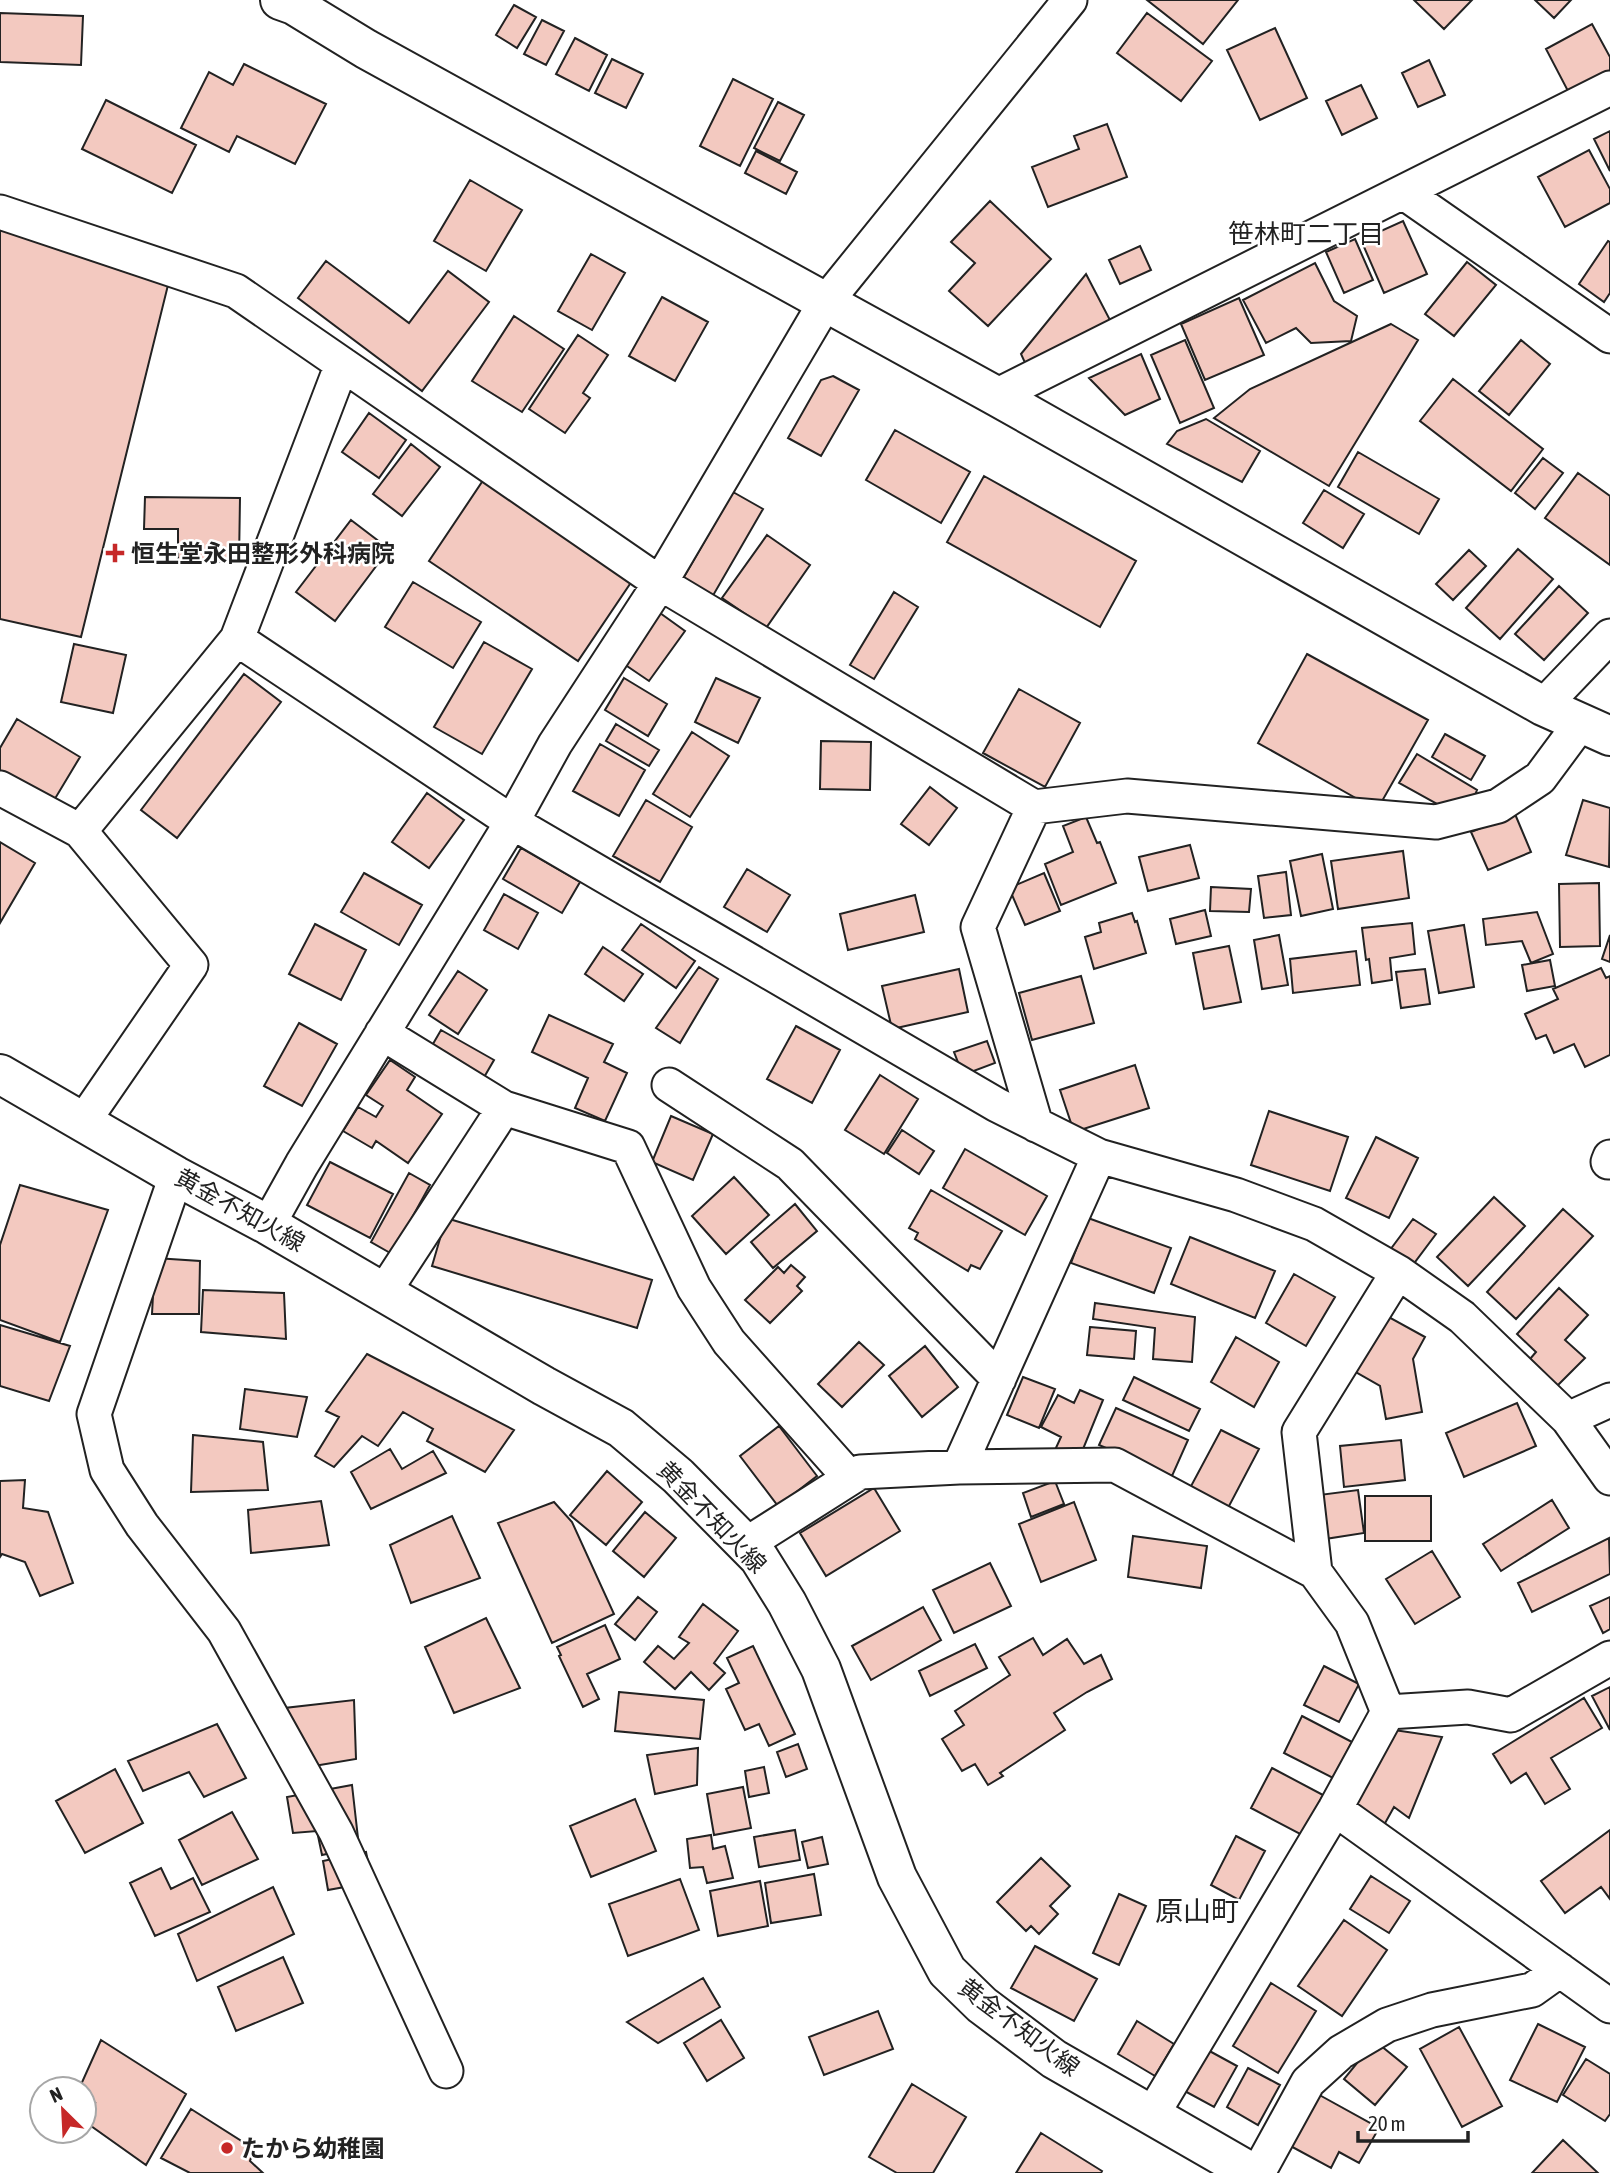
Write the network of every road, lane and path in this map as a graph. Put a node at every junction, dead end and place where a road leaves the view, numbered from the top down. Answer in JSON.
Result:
{"nodes":[{"id":1,"x":280,"y":0,"type":"edge"},
{"id":2,"x":1070,"y":0,"type":"edge"},
{"id":3,"x":1610,"y":88,"type":"edge"},
{"id":4,"x":1403,"y":192,"type":"junction"},
{"id":5,"x":0,"y":212,"type":"edge"},
{"id":6,"x":825,"y":303,"type":"junction"},
{"id":7,"x":1610,"y":336,"type":"edge"},
{"id":8,"x":342,"y":364,"type":"junction"},
{"id":9,"x":996,"y":396,"type":"junction"},
{"id":10,"x":660,"y":583,"type":"junction"},
{"id":11,"x":1610,"y":636,"type":"edge"},
{"id":12,"x":237,"y":639,"type":"junction"},
{"id":13,"x":1543,"y":706,"type":"junction"},
{"id":14,"x":1595,"y":730,"type":"edge"},
{"id":15,"x":0,"y":788,"type":"edge"},
{"id":16,"x":1034,"y":807,"type":"junction"},
{"id":17,"x":512,"y":822,"type":"junction"},
{"id":18,"x":80,"y":831,"type":"junction"},
{"id":19,"x":382,"y":1033,"type":"junction"},
{"id":20,"x":0,"y":1074,"type":"edge"},
{"id":21,"x":669,"y":1085,"type":"dead end"},
{"id":22,"x":504,"y":1108,"type":"junction"},
{"id":23,"x":83,"y":1122,"type":"junction"},
{"id":24,"x":1036,"y":1125,"type":"junction"},
{"id":25,"x":1099,"y":1156,"type":"junction"},
{"id":26,"x":176,"y":1176,"type":"junction"},
{"id":27,"x":268,"y":1225,"type":"junction"},
{"id":28,"x":1398,"y":1272,"type":"junction"},
{"id":29,"x":384,"y":1292,"type":"junction"},
{"id":30,"x":999,"y":1379,"type":"junction"},
{"id":31,"x":1610,"y":1400,"type":"edge"},
{"id":32,"x":1568,"y":1419,"type":"junction"},
{"id":33,"x":959,"y":1467,"type":"junction"},
{"id":34,"x":850,"y":1478,"type":"junction"},
{"id":35,"x":1610,"y":1478,"type":"edge"},
{"id":36,"x":746,"y":1545,"type":"junction"},
{"id":37,"x":1315,"y":1572,"type":"junction"},
{"id":38,"x":1610,"y":1658,"type":"edge"},
{"id":39,"x":1388,"y":1712,"type":"junction"},
{"id":40,"x":1335,"y":1810,"type":"junction"},
{"id":41,"x":1560,"y":1970,"type":"junction"},
{"id":42,"x":1610,"y":2006,"type":"edge"},
{"id":43,"x":446,"y":2071,"type":"dead end"},
{"id":44,"x":1152,"y":2115,"type":"junction"},
{"id":45,"x":1252,"y":2173,"type":"edge"},
{"id":46,"x":1258,"y":2173,"type":"edge"}],
"edges":[{"from":1,"to":6,"type":"main road"},
{"from":2,"to":6,"type":"street"},
{"from":3,"to":4,"type":"street"},
{"from":4,"to":7,"type":"street"},
{"from":4,"to":9,"type":"street"},
{"from":5,"to":8,"type":"street"},
{"from":6,"to":9,"type":"main road"},
{"from":6,"to":10,"type":"street"},
{"from":8,"to":10,"type":"street"},
{"from":8,"to":12,"type":"street"},
{"from":9,"to":13,"type":"main road"},
{"from":10,"to":16,"type":"street"},
{"from":10,"to":17,"type":"street"},
{"from":11,"to":13,"type":"street"},
{"from":12,"to":17,"type":"street"},
{"from":12,"to":18,"type":"street"},
{"from":13,"to":14,"type":"main road"},
{"from":14,"to":16,"type":"street"},
{"from":15,"to":18,"type":"street"},
{"from":16,"to":24,"type":"street"},
{"from":17,"to":19,"type":"street"},
{"from":17,"to":24,"type":"street"},
{"from":18,"to":23,"type":"street"},
{"from":19,"to":22,"type":"street"},
{"from":19,"to":27,"type":"street"},
{"from":20,"to":23,"type":"main road","name":"黄金不知火線"},
{"from":21,"to":30,"type":"street"},
{"from":22,"to":29,"type":"street"},
{"from":22,"to":34,"type":"street"},
{"from":23,"to":26,"type":"main road","name":"黄金不知火線"},
{"from":24,"to":25,"type":"street"},
{"from":25,"to":28,"type":"street"},
{"from":25,"to":30,"type":"street"},
{"from":26,"to":27,"type":"main road","name":"黄金不知火線"},
{"from":26,"to":43,"type":"street"},
{"from":27,"to":29,"type":"main road","name":"黄金不知火線"},
{"from":28,"to":32,"type":"street"},
{"from":28,"to":37,"type":"street"},
{"from":29,"to":36,"type":"main road","name":"黄金不知火線"},
{"from":30,"to":33,"type":"street"},
{"from":31,"to":32,"type":"street"},
{"from":32,"to":35,"type":"street"},
{"from":33,"to":34,"type":"street"},
{"from":33,"to":37,"type":"street"},
{"from":34,"to":36,"type":"street"},
{"from":36,"to":44,"type":"main road","name":"黄金不知火線"},
{"from":37,"to":39,"type":"street"},
{"from":38,"to":39,"type":"street"},
{"from":39,"to":40,"type":"street"},
{"from":40,"to":41,"type":"street"},
{"from":40,"to":44,"type":"street"},
{"from":41,"to":42,"type":"street"},
{"from":41,"to":46,"type":"street"},
{"from":44,"to":45,"type":"main road","name":"黄金不知火線"}]}
